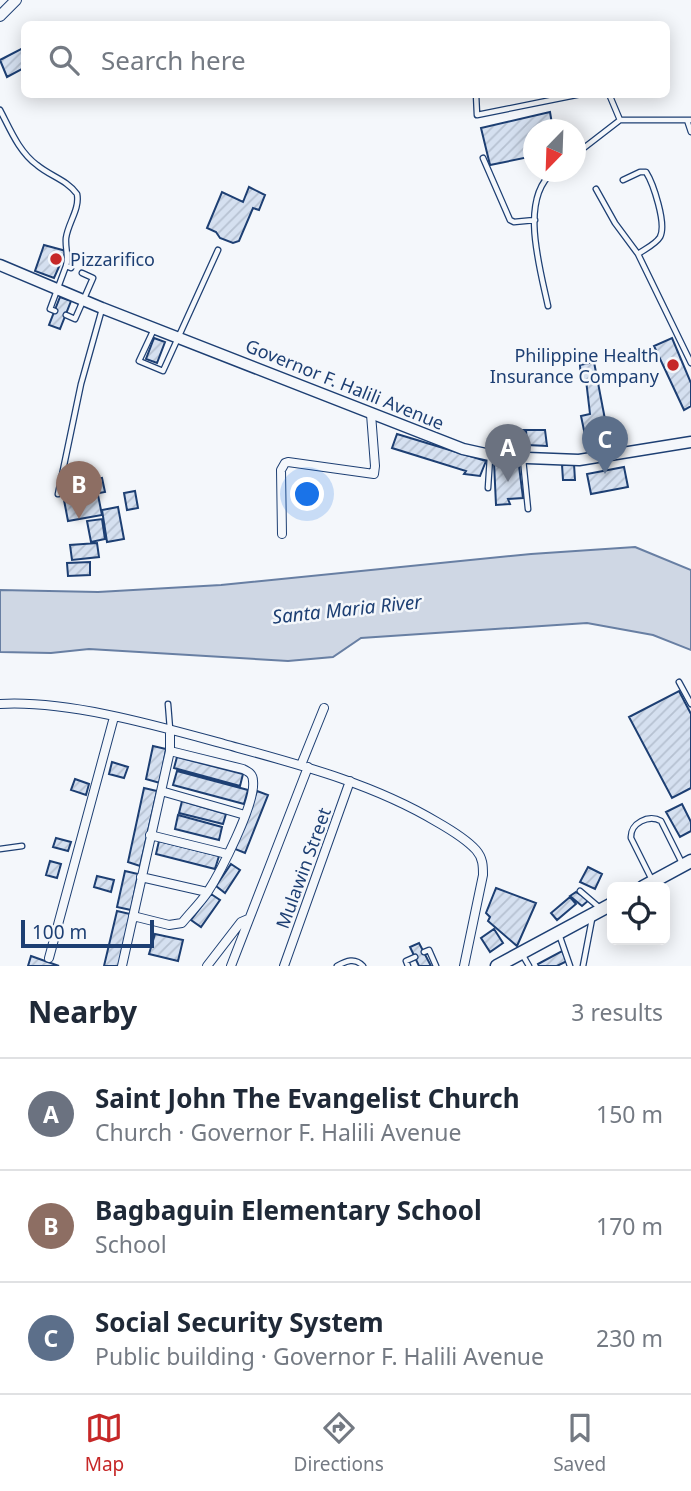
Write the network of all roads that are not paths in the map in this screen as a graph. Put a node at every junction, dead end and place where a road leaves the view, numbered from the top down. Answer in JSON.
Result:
{"nodes":[{"id":1,"x":16,"y":0,"type":"edge"},
{"id":2,"x":0,"y":16,"type":"edge"},
{"id":3,"x":475,"y":98,"type":"edge"},
{"id":4,"x":561,"y":98,"type":"edge"},
{"id":5,"x":611,"y":98,"type":"edge"},
{"id":6,"x":0,"y":110,"type":"edge"},
{"id":7,"x":620,"y":120,"type":"junction"},
{"id":8,"x":689,"y":120,"type":"edge"},
{"id":9,"x":691,"y":132,"type":"edge"},
{"id":10,"x":586,"y":146,"type":"edge"},
{"id":11,"x":483,"y":158,"type":"dead end"},
{"id":12,"x":623,"y":180,"type":"dead end"},
{"id":13,"x":544,"y":182,"type":"edge"},
{"id":14,"x":596,"y":189,"type":"dead end"},
{"id":15,"x":536,"y":220,"type":"junction"},
{"id":16,"x":218,"y":250,"type":"dead end"},
{"id":17,"x":638,"y":254,"type":"junction"},
{"id":18,"x":0,"y":265,"type":"edge"},
{"id":19,"x":82,"y":273,"type":"dead end"},
{"id":20,"x":57,"y":289,"type":"junction"},
{"id":21,"x":83,"y":300,"type":"junction"},
{"id":22,"x":548,"y":306,"type":"dead end"},
{"id":23,"x":102,"y":308,"type":"junction"},
{"id":24,"x":55,"y":311,"type":"dead end"},
{"id":25,"x":66,"y":316,"type":"dead end"},
{"id":26,"x":154,"y":328,"type":"junction"},
{"id":27,"x":178,"y":337,"type":"junction"},
{"id":28,"x":690,"y":360,"type":"edge"},
{"id":29,"x":371,"y":414,"type":"junction"},
{"id":30,"x":691,"y":442,"type":"edge"},
{"id":31,"x":490,"y":455,"type":"junction"},
{"id":32,"x":523,"y":459,"type":"junction"},
{"id":33,"x":488,"y":488,"type":"dead end"},
{"id":34,"x":58,"y":494,"type":"dead end"},
{"id":35,"x":528,"y":509,"type":"dead end"},
{"id":36,"x":282,"y":534,"type":"dead end"},
{"id":37,"x":679,"y":682,"type":"dead end"},
{"id":38,"x":0,"y":704,"type":"edge"},
{"id":39,"x":168,"y":704,"type":"dead end"},
{"id":40,"x":691,"y":704,"type":"edge"},
{"id":41,"x":324,"y":708,"type":"dead end"},
{"id":42,"x":114,"y":717,"type":"junction"},
{"id":43,"x":170,"y":730,"type":"junction"},
{"id":44,"x":170,"y":751,"type":"junction"},
{"id":45,"x":304,"y":766,"type":"junction"},
{"id":46,"x":350,"y":781,"type":"junction"},
{"id":47,"x":161,"y":791,"type":"junction"},
{"id":48,"x":245,"y":815,"type":"junction"},
{"id":49,"x":150,"y":835,"type":"junction"},
{"id":50,"x":22,"y":846,"type":"dead end"},
{"id":51,"x":0,"y":849,"type":"edge"},
{"id":52,"x":227,"y":854,"type":"junction"},
{"id":53,"x":687,"y":864,"type":"edge"},
{"id":54,"x":141,"y":877,"type":"junction"},
{"id":55,"x":647,"y":882,"type":"edge"},
{"id":56,"x":654,"y":882,"type":"edge"},
{"id":57,"x":580,"y":891,"type":"dead end"},
{"id":58,"x":207,"y":892,"type":"junction"},
{"id":59,"x":602,"y":909,"type":"edge"},
{"id":60,"x":133,"y":916,"type":"junction"},
{"id":61,"x":248,"y":919,"type":"junction"},
{"id":62,"x":558,"y":933,"type":"junction"},
{"id":63,"x":424,"y":953,"type":"dead end"},
{"id":64,"x":522,"y":953,"type":"junction"},
{"id":65,"x":415,"y":957,"type":"dead end"},
{"id":66,"x":49,"y":958,"type":"dead end"},
{"id":67,"x":122,"y":966,"type":"edge"},
{"id":68,"x":207,"y":966,"type":"edge"},
{"id":69,"x":231,"y":966,"type":"edge"},
{"id":70,"x":284,"y":966,"type":"edge"},
{"id":71,"x":337,"y":966,"type":"edge"},
{"id":72,"x":363,"y":966,"type":"edge"},
{"id":73,"x":408,"y":966,"type":"edge"},
{"id":74,"x":436,"y":966,"type":"edge"},
{"id":75,"x":464,"y":966,"type":"edge"},
{"id":76,"x":497,"y":966,"type":"edge"},
{"id":77,"x":529,"y":966,"type":"edge"},
{"id":78,"x":570,"y":966,"type":"edge"},
{"id":79,"x":583,"y":966,"type":"edge"}],
"edges":[{"from":1,"to":2,"type":"street"},
{"from":3,"to":4,"type":"lane"},
{"from":5,"to":7,"type":"lane"},
{"from":6,"to":20,"type":"lane"},
{"from":7,"to":8,"type":"lane"},
{"from":7,"to":10,"type":"lane"},
{"from":8,"to":9,"type":"lane"},
{"from":11,"to":15,"type":"lane"},
{"from":12,"to":17,"type":"lane"},
{"from":13,"to":15,"type":"lane"},
{"from":14,"to":17,"type":"lane"},
{"from":15,"to":22,"type":"lane"},
{"from":16,"to":27,"type":"lane"},
{"from":17,"to":28,"type":"lane"},
{"from":18,"to":20,"type":"main road","name":"Governor F. Halili Avenue"},
{"from":19,"to":21,"type":"lane"},
{"from":20,"to":21,"type":"main road","name":"Governor F. Halili Avenue"},
{"from":20,"to":24,"type":"lane"},
{"from":21,"to":23,"type":"main road","name":"Governor F. Halili Avenue"},
{"from":21,"to":25,"type":"lane"},
{"from":23,"to":26,"type":"main road","name":"Governor F. Halili Avenue"},
{"from":23,"to":34,"type":"lane"},
{"from":26,"to":27,"type":"main road","name":"Governor F. Halili Avenue"},
{"from":26,"to":27,"type":"lane"},
{"from":27,"to":29,"type":"main road","name":"Governor F. Halili Avenue"},
{"from":29,"to":31,"type":"main road","name":"Governor F. Halili Avenue"},
{"from":29,"to":36,"type":"street"},
{"from":30,"to":32,"type":"main road","name":"Governor F. Halili Avenue"},
{"from":31,"to":32,"type":"main road","name":"Governor F. Halili Avenue"},
{"from":31,"to":33,"type":"lane"},
{"from":32,"to":35,"type":"lane"},
{"from":37,"to":40,"type":"lane"},
{"from":38,"to":42,"type":"street"},
{"from":39,"to":43,"type":"lane"},
{"from":41,"to":45,"type":"street"},
{"from":42,"to":43,"type":"street"},
{"from":42,"to":66,"type":"street"},
{"from":43,"to":44,"type":"street"},
{"from":43,"to":45,"type":"street"},
{"from":44,"to":47,"type":"street"},
{"from":44,"to":48,"type":"street"},
{"from":45,"to":46,"type":"street"},
{"from":45,"to":61,"type":"street"},
{"from":46,"to":70,"type":"street","name":"Mulawin Street"},
{"from":46,"to":75,"type":"street"},
{"from":47,"to":48,"type":"street"},
{"from":47,"to":49,"type":"street"},
{"from":48,"to":52,"type":"street"},
{"from":49,"to":52,"type":"street"},
{"from":49,"to":54,"type":"street"},
{"from":50,"to":51,"type":"lane"},
{"from":52,"to":58,"type":"street"},
{"from":53,"to":55,"type":"lane"},
{"from":53,"to":56,"type":"main road"},
{"from":54,"to":58,"type":"street"},
{"from":54,"to":60,"type":"street"},
{"from":57,"to":59,"type":"lane"},
{"from":58,"to":60,"type":"street"},
{"from":59,"to":62,"type":"main road"},
{"from":59,"to":79,"type":"lane"},
{"from":60,"to":67,"type":"street"},
{"from":61,"to":68,"type":"street"},
{"from":61,"to":69,"type":"street"},
{"from":62,"to":64,"type":"main road"},
{"from":62,"to":78,"type":"lane"},
{"from":63,"to":74,"type":"lane"},
{"from":64,"to":76,"type":"main road"},
{"from":64,"to":77,"type":"lane"},
{"from":65,"to":73,"type":"lane"},
{"from":71,"to":72,"type":"lane"}]}
